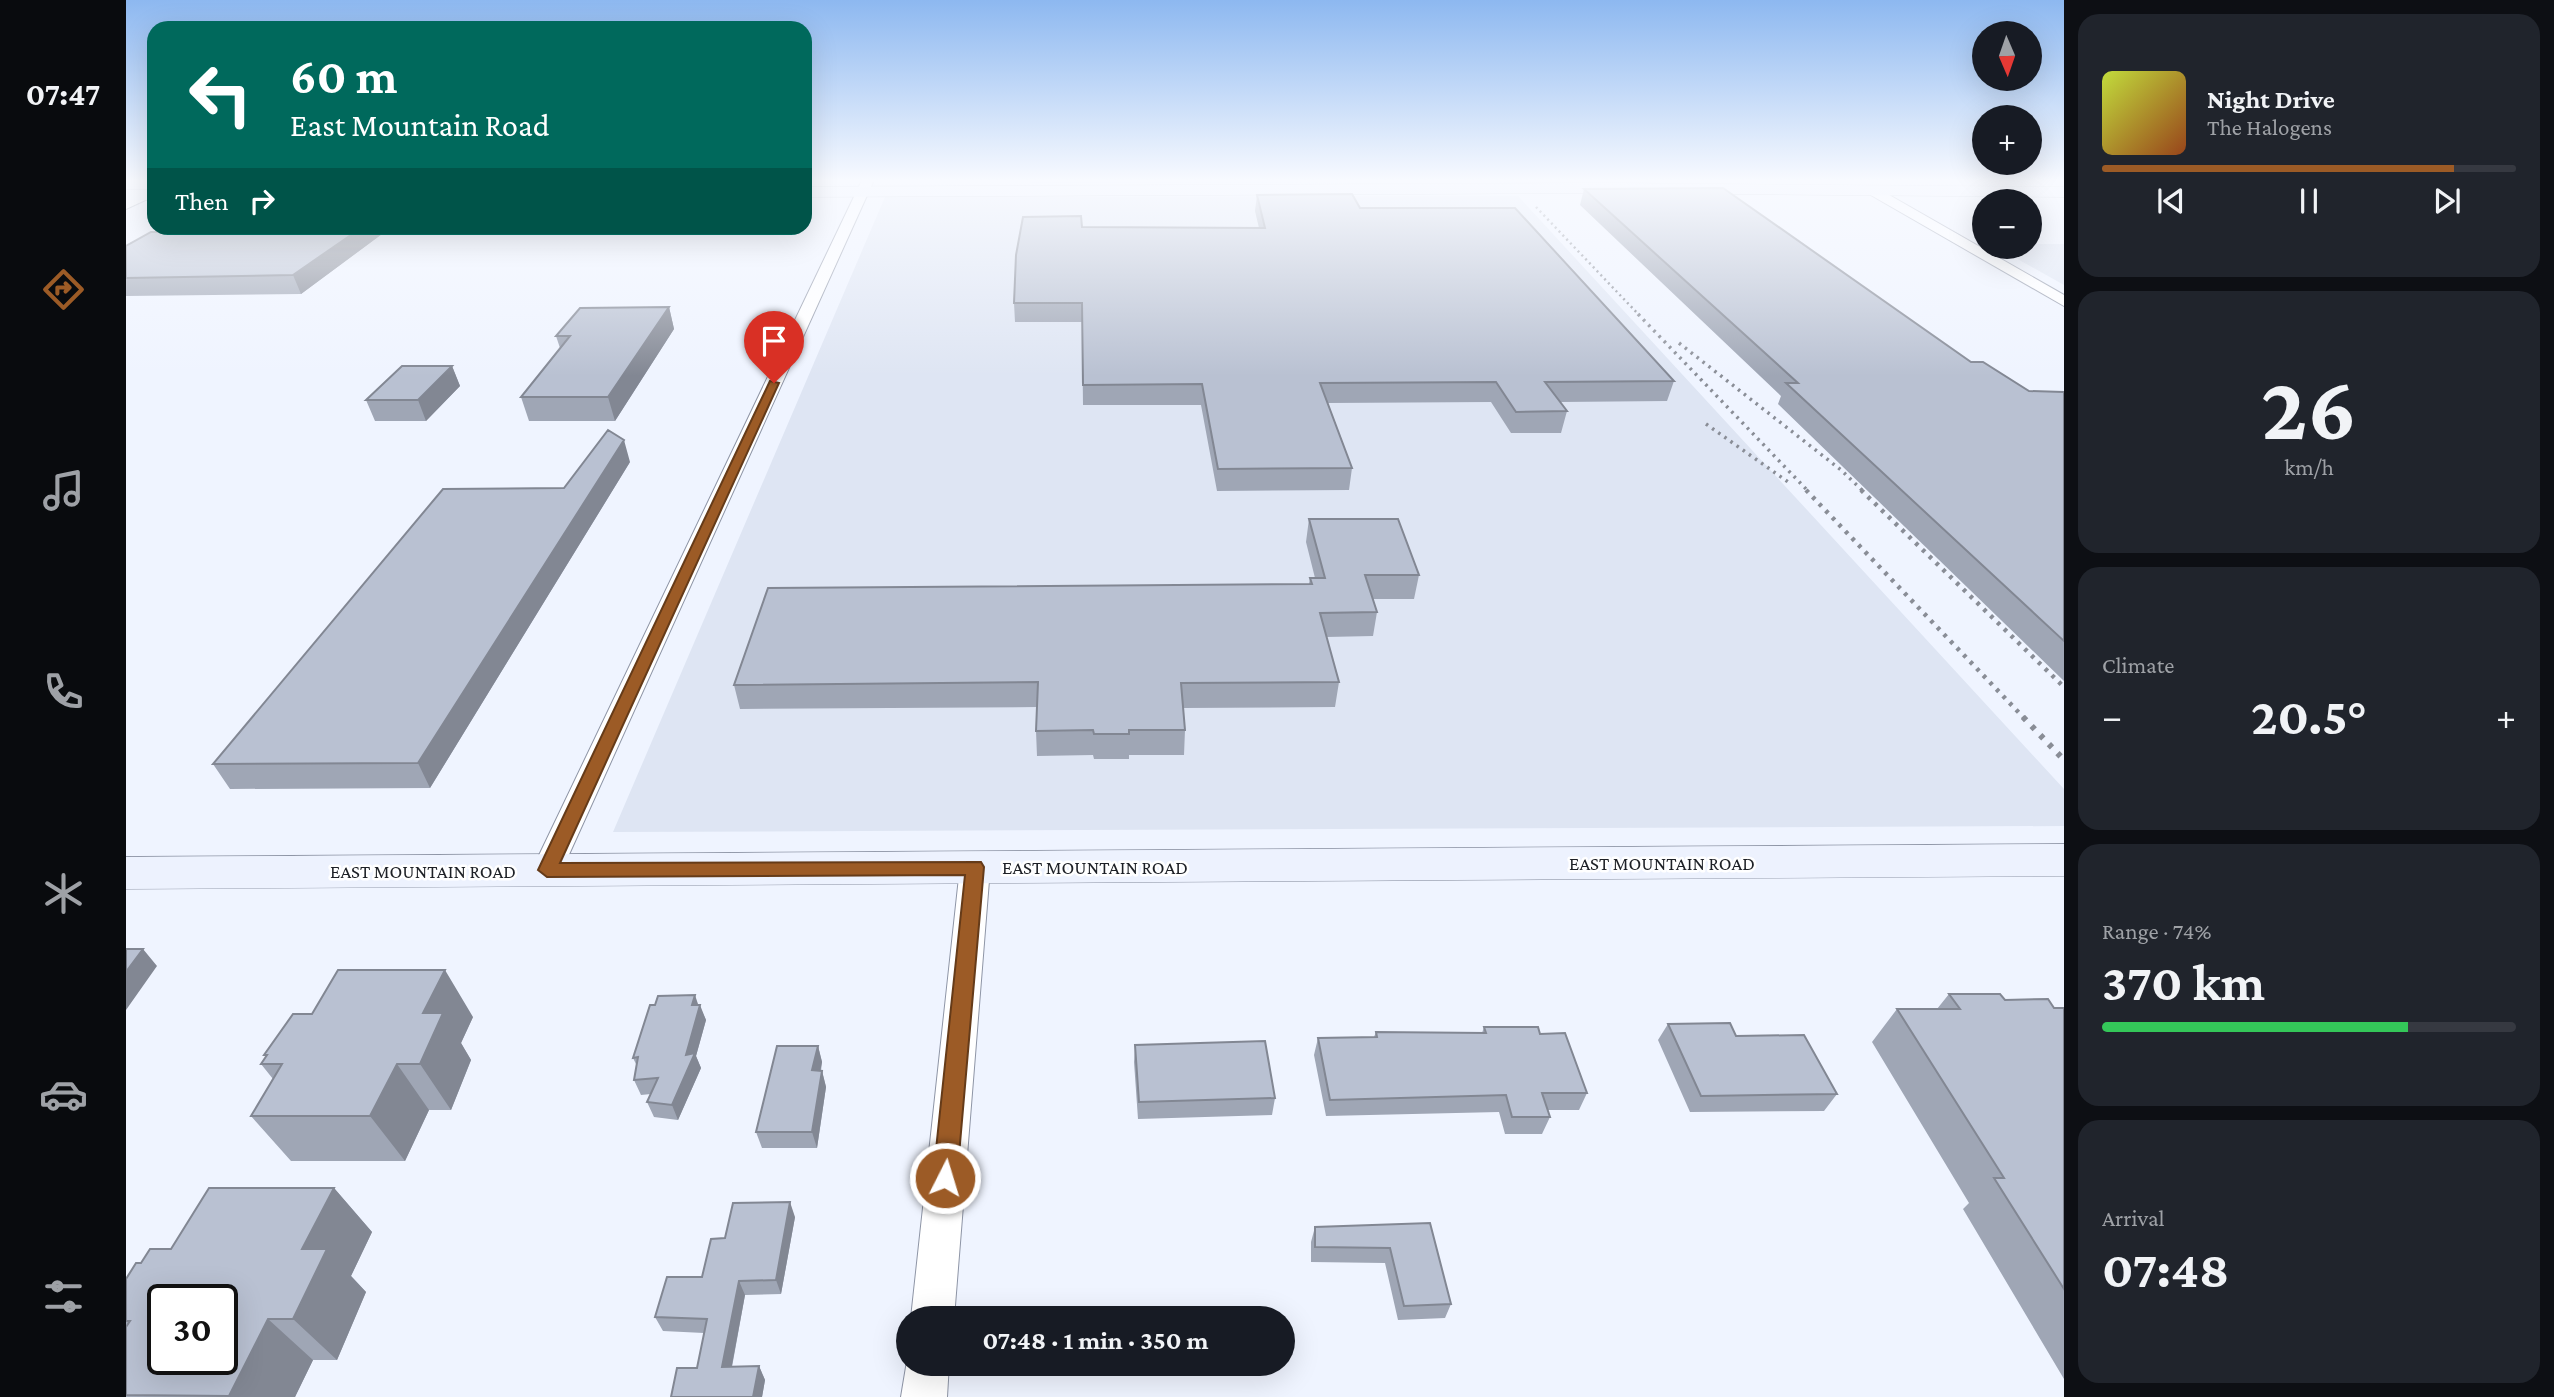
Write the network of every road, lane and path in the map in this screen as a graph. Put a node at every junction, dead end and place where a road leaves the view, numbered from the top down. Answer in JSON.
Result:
{"nodes":[{"id":1,"x":837,"y":245,"type":"edge"},
{"id":2,"x":1966,"y":245,"type":"edge"},
{"id":3,"x":2064,"y":302,"type":"edge"},
{"id":4,"x":2064,"y":860,"type":"edge"},
{"id":5,"x":975,"y":867,"type":"junction"},
{"id":6,"x":547,"y":870,"type":"junction"},
{"id":7,"x":126,"y":873,"type":"edge"},
{"id":8,"x":933,"y":1306,"type":"edge"},
{"id":9,"x":926,"y":1376,"type":"edge"},
{"id":10,"x":924,"y":1397,"type":"edge"}],
"edges":[{"from":1,"to":6,"type":"street"},
{"from":2,"to":3,"type":"street"},
{"from":4,"to":5,"type":"main road","name":"EAST MOUNTAIN ROAD"},
{"from":5,"to":6,"type":"main road","name":"EAST MOUNTAIN ROAD"},
{"from":5,"to":8,"type":"street"},
{"from":6,"to":7,"type":"main road","name":"EAST MOUNTAIN ROAD"},
{"from":9,"to":10,"type":"street"}]}
